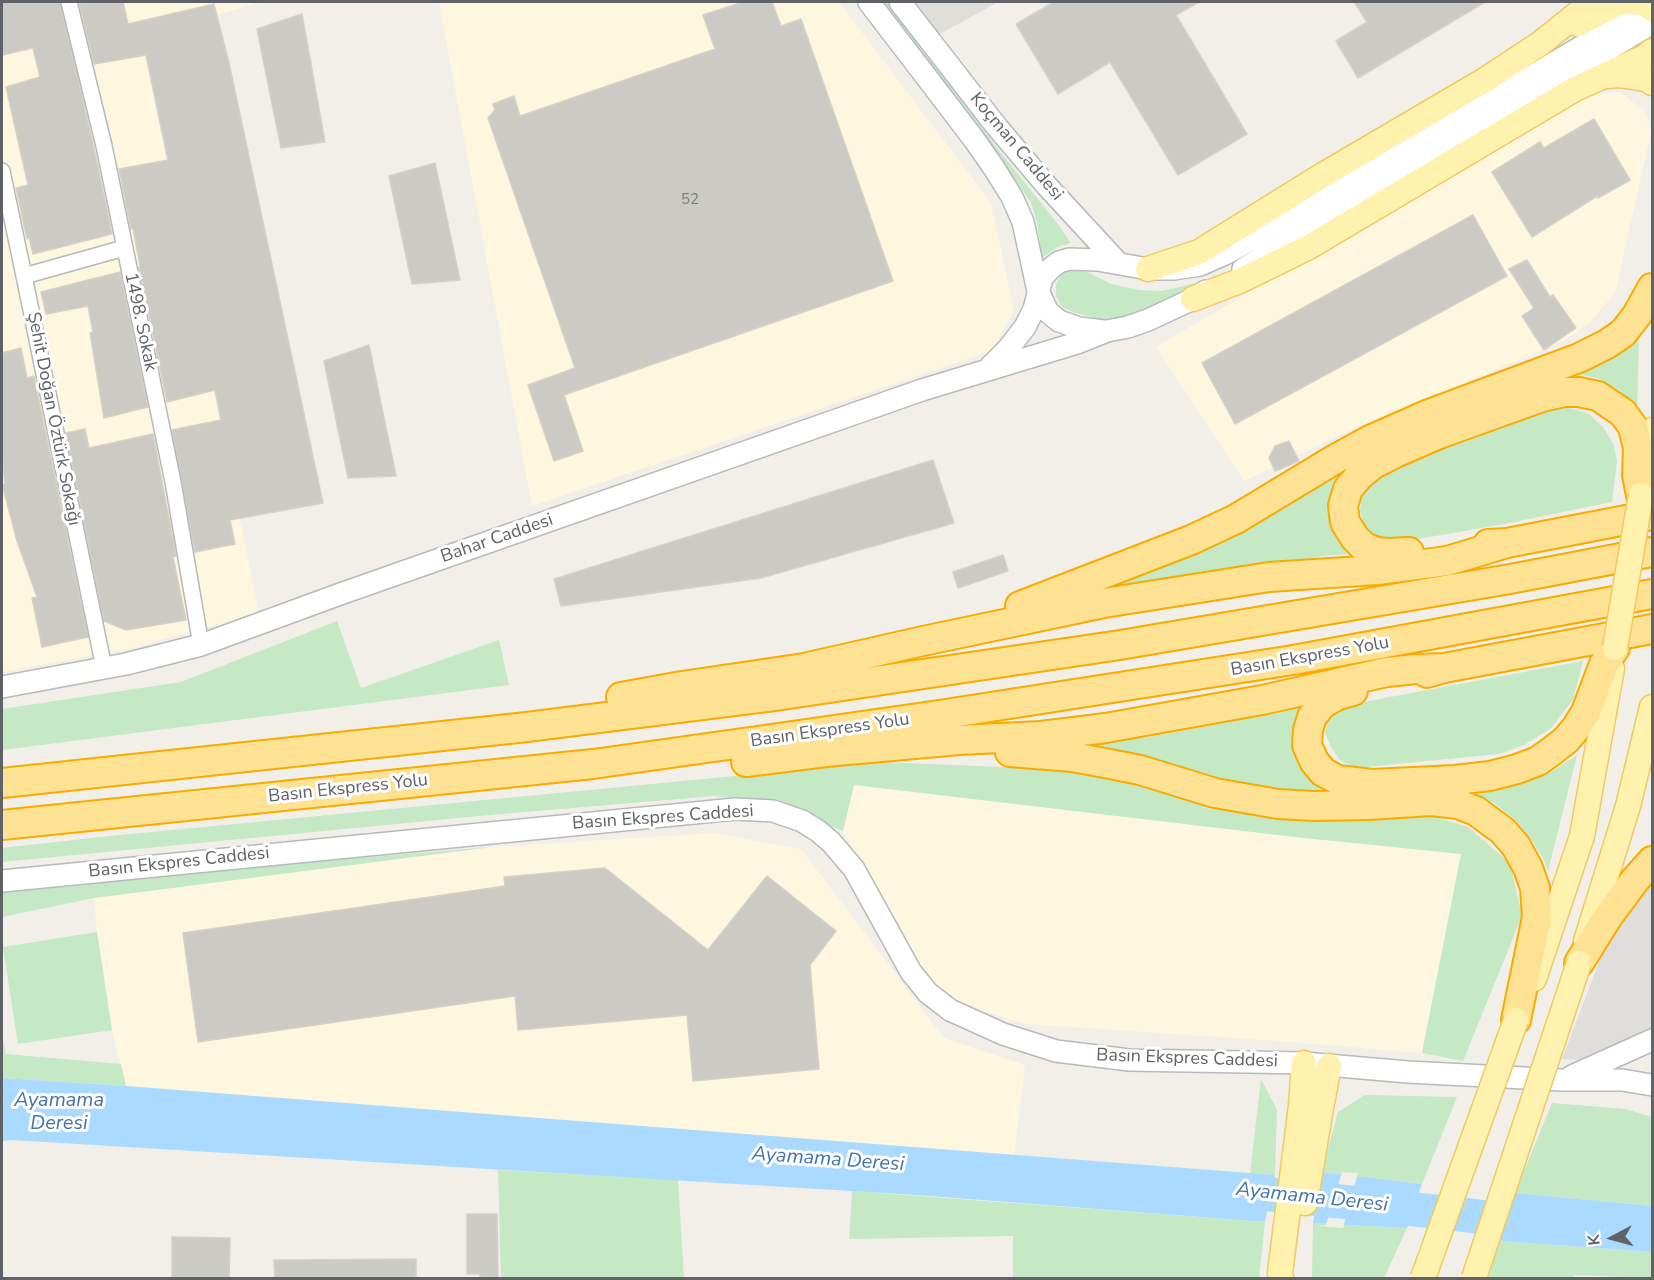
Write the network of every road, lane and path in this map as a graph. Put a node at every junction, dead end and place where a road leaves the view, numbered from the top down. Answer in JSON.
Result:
{"nodes":[{"id":1,"x":69,"y":2,"type":"edge"},
{"id":2,"x":869,"y":2,"type":"edge"},
{"id":3,"x":900,"y":2,"type":"edge"},
{"id":4,"x":1592,"y":2,"type":"edge"},
{"id":5,"x":1638,"y":11,"type":"edge"},
{"id":6,"x":1540,"y":44,"type":"junction"},
{"id":7,"x":1653,"y":51,"type":"edge"},
{"id":8,"x":1597,"y":78,"type":"junction"},
{"id":9,"x":1653,"y":83,"type":"edge"},
{"id":10,"x":2,"y":171,"type":"edge"},
{"id":11,"x":124,"y":249,"type":"junction"},
{"id":12,"x":1119,"y":264,"type":"junction"},
{"id":13,"x":1148,"y":269,"type":"junction"},
{"id":14,"x":24,"y":276,"type":"junction"},
{"id":15,"x":1653,"y":288,"type":"edge"},
{"id":16,"x":1038,"y":291,"type":"junction"},
{"id":17,"x":1193,"y":299,"type":"junction"},
{"id":18,"x":1107,"y":331,"type":"junction"},
{"id":19,"x":986,"y":370,"type":"junction"},
{"id":20,"x":1653,"y":430,"type":"edge"},
{"id":21,"x":1647,"y":505,"type":"edge"},
{"id":22,"x":1507,"y":543,"type":"junction"},
{"id":23,"x":1653,"y":552,"type":"edge"},
{"id":24,"x":1653,"y":594,"type":"edge"},
{"id":25,"x":1653,"y":629,"type":"edge"},
{"id":26,"x":923,"y":641,"type":"junction"},
{"id":27,"x":201,"y":645,"type":"junction"},
{"id":28,"x":1615,"y":648,"type":"junction"},
{"id":29,"x":104,"y":668,"type":"junction"},
{"id":30,"x":1444,"y":668,"type":"junction"},
{"id":31,"x":2,"y":687,"type":"edge"},
{"id":32,"x":1653,"y":707,"type":"edge"},
{"id":33,"x":527,"y":727,"type":"junction"},
{"id":34,"x":906,"y":745,"type":"junction"},
{"id":35,"x":594,"y":764,"type":"junction"},
{"id":36,"x":2,"y":783,"type":"edge"},
{"id":37,"x":2,"y":825,"type":"edge"},
{"id":38,"x":1653,"y":861,"type":"edge"},
{"id":39,"x":2,"y":881,"type":"edge"},
{"id":40,"x":1579,"y":963,"type":"junction"},
{"id":41,"x":1516,"y":1020,"type":"junction"},
{"id":42,"x":1653,"y":1040,"type":"edge"},
{"id":43,"x":1304,"y":1063,"type":"junction"},
{"id":44,"x":1329,"y":1066,"type":"junction"},
{"id":45,"x":1563,"y":1080,"type":"junction"},
{"id":46,"x":1653,"y":1084,"type":"edge"},
{"id":47,"x":1311,"y":1107,"type":"junction"},
{"id":48,"x":1288,"y":1271,"type":"edge"},
{"id":49,"x":1423,"y":1278,"type":"edge"},
{"id":50,"x":1474,"y":1278,"type":"edge"}],
"edges":[{"from":1,"to":11,"type":"street","name":"1498. Sokak"},
{"from":2,"to":16,"type":"main road","name":"Koçman Caddesi"},
{"from":3,"to":12,"type":"main road","name":"Koçman Caddesi"},
{"from":4,"to":6,"type":"main road"},
{"from":5,"to":6,"type":"main road"},
{"from":5,"to":13,"type":"main road"},
{"from":5,"to":17,"type":"main road"},
{"from":6,"to":13,"type":"main road"},
{"from":7,"to":8,"type":"main road"},
{"from":8,"to":9,"type":"main road"},
{"from":8,"to":17,"type":"main road"},
{"from":10,"to":14,"type":"street","name":"Şehit Doğan Öztürk Sokağı"},
{"from":11,"to":14,"type":"street"},
{"from":11,"to":27,"type":"street","name":"1498. Sokak"},
{"from":12,"to":13,"type":"main road"},
{"from":12,"to":16,"type":"main road"},
{"from":14,"to":29,"type":"street","name":"Şehit Doğan Öztürk Sokağı"},
{"from":15,"to":26,"type":"highway"},
{"from":16,"to":18,"type":"main road"},
{"from":16,"to":19,"type":"main road"},
{"from":17,"to":18,"type":"main road"},
{"from":18,"to":19,"type":"main road","name":"Bahar Caddesi"},
{"from":19,"to":27,"type":"main road","name":"Bahar Caddesi"},
{"from":20,"to":21,"type":"main road"},
{"from":21,"to":22,"type":"highway"},
{"from":21,"to":22,"type":"highway"},
{"from":21,"to":28,"type":"main road","bridge":true},
{"from":22,"to":26,"type":"highway"},
{"from":23,"to":33,"type":"highway"},
{"from":24,"to":35,"type":"highway","name":"Basın Ekspress Yolu"},
{"from":25,"to":30,"type":"highway"},
{"from":26,"to":33,"type":"highway"},
{"from":27,"to":29,"type":"main road","name":"Bahar Caddesi"},
{"from":28,"to":30,"type":"highway"},
{"from":28,"to":41,"type":"main road"},
{"from":29,"to":31,"type":"main road","name":"Bahar Caddesi"},
{"from":30,"to":34,"type":"highway"},
{"from":32,"to":40,"type":"main road"},
{"from":33,"to":36,"type":"highway"},
{"from":34,"to":35,"type":"highway"},
{"from":34,"to":41,"type":"highway"},
{"from":35,"to":37,"type":"highway","name":"Basın Ekspress Yolu"},
{"from":38,"to":40,"type":"highway"},
{"from":39,"to":43,"type":"main road","name":"Basın Ekspres Caddesi"},
{"from":40,"to":50,"type":"main road","bridge":true},
{"from":41,"to":49,"type":"main road","bridge":true},
{"from":42,"to":45,"type":"main road"},
{"from":43,"to":44,"type":"main road","name":"Basın Ekspres Caddesi"},
{"from":43,"to":47,"type":"main road"},
{"from":44,"to":45,"type":"main road","name":"Basın Ekspres Caddesi"},
{"from":44,"to":47,"type":"main road"},
{"from":45,"to":46,"type":"main road","name":"Basın Ekspres Caddesi"},
{"from":47,"to":48,"type":"main road"}]}
